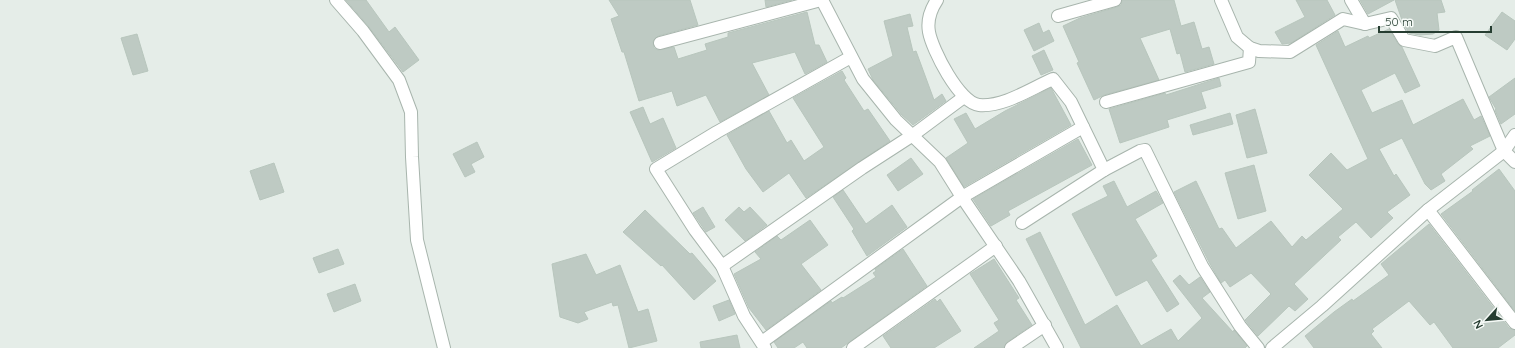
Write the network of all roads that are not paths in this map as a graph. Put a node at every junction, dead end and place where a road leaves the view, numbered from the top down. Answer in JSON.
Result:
{"nodes":[{"id":1,"x":336,"y":0,"type":"edge"},
{"id":2,"x":821,"y":0,"type":"edge"},
{"id":3,"x":1115,"y":0,"type":"edge"},
{"id":4,"x":1221,"y":0,"type":"edge"},
{"id":5,"x":1351,"y":0,"type":"edge"},
{"id":6,"x":935,"y":1,"type":"edge"},
{"id":7,"x":1058,"y":16,"type":"dead end"},
{"id":8,"x":1365,"y":24,"type":"junction"},
{"id":9,"x":660,"y":43,"type":"dead end"},
{"id":10,"x":1250,"y":48,"type":"junction"},
{"id":11,"x":851,"y":57,"type":"junction"},
{"id":12,"x":964,"y":97,"type":"junction"},
{"id":13,"x":1106,"y":102,"type":"dead end"},
{"id":14,"x":1083,"y":127,"type":"junction"},
{"id":15,"x":913,"y":135,"type":"junction"},
{"id":16,"x":1515,"y":136,"type":"edge"},
{"id":17,"x":1504,"y":151,"type":"junction"},
{"id":18,"x":1515,"y":162,"type":"edge"},
{"id":19,"x":1104,"y":170,"type":"junction"},
{"id":20,"x":962,"y":197,"type":"junction"},
{"id":21,"x":1428,"y":210,"type":"junction"},
{"id":22,"x":1022,"y":223,"type":"dead end"},
{"id":23,"x":996,"y":246,"type":"junction"},
{"id":24,"x":722,"y":266,"type":"junction"},
{"id":25,"x":1515,"y":323,"type":"edge"},
{"id":26,"x":1044,"y":325,"type":"junction"},
{"id":27,"x":764,"y":345,"type":"edge"},
{"id":28,"x":444,"y":348,"type":"edge"},
{"id":29,"x":853,"y":348,"type":"edge"},
{"id":30,"x":1011,"y":348,"type":"edge"},
{"id":31,"x":1057,"y":348,"type":"edge"},
{"id":32,"x":1258,"y":348,"type":"edge"},
{"id":33,"x":1272,"y":348,"type":"edge"}],
"edges":[{"from":1,"to":28,"type":"street"},
{"from":2,"to":9,"type":"street"},
{"from":2,"to":11,"type":"street"},
{"from":3,"to":7,"type":"street"},
{"from":4,"to":10,"type":"street"},
{"from":5,"to":8,"type":"street"},
{"from":6,"to":12,"type":"street"},
{"from":8,"to":10,"type":"street"},
{"from":8,"to":17,"type":"street"},
{"from":10,"to":13,"type":"street"},
{"from":11,"to":15,"type":"street"},
{"from":11,"to":24,"type":"street"},
{"from":12,"to":14,"type":"street"},
{"from":12,"to":15,"type":"street"},
{"from":14,"to":19,"type":"street"},
{"from":14,"to":20,"type":"street"},
{"from":15,"to":20,"type":"street"},
{"from":15,"to":24,"type":"street"},
{"from":16,"to":17,"type":"street"},
{"from":17,"to":18,"type":"street"},
{"from":17,"to":21,"type":"street"},
{"from":19,"to":22,"type":"street"},
{"from":19,"to":32,"type":"street"},
{"from":20,"to":23,"type":"street"},
{"from":20,"to":27,"type":"street"},
{"from":21,"to":25,"type":"street"},
{"from":21,"to":33,"type":"street"},
{"from":23,"to":26,"type":"street"},
{"from":23,"to":29,"type":"street"},
{"from":24,"to":27,"type":"street"},
{"from":26,"to":30,"type":"street"},
{"from":26,"to":31,"type":"street"}]}
